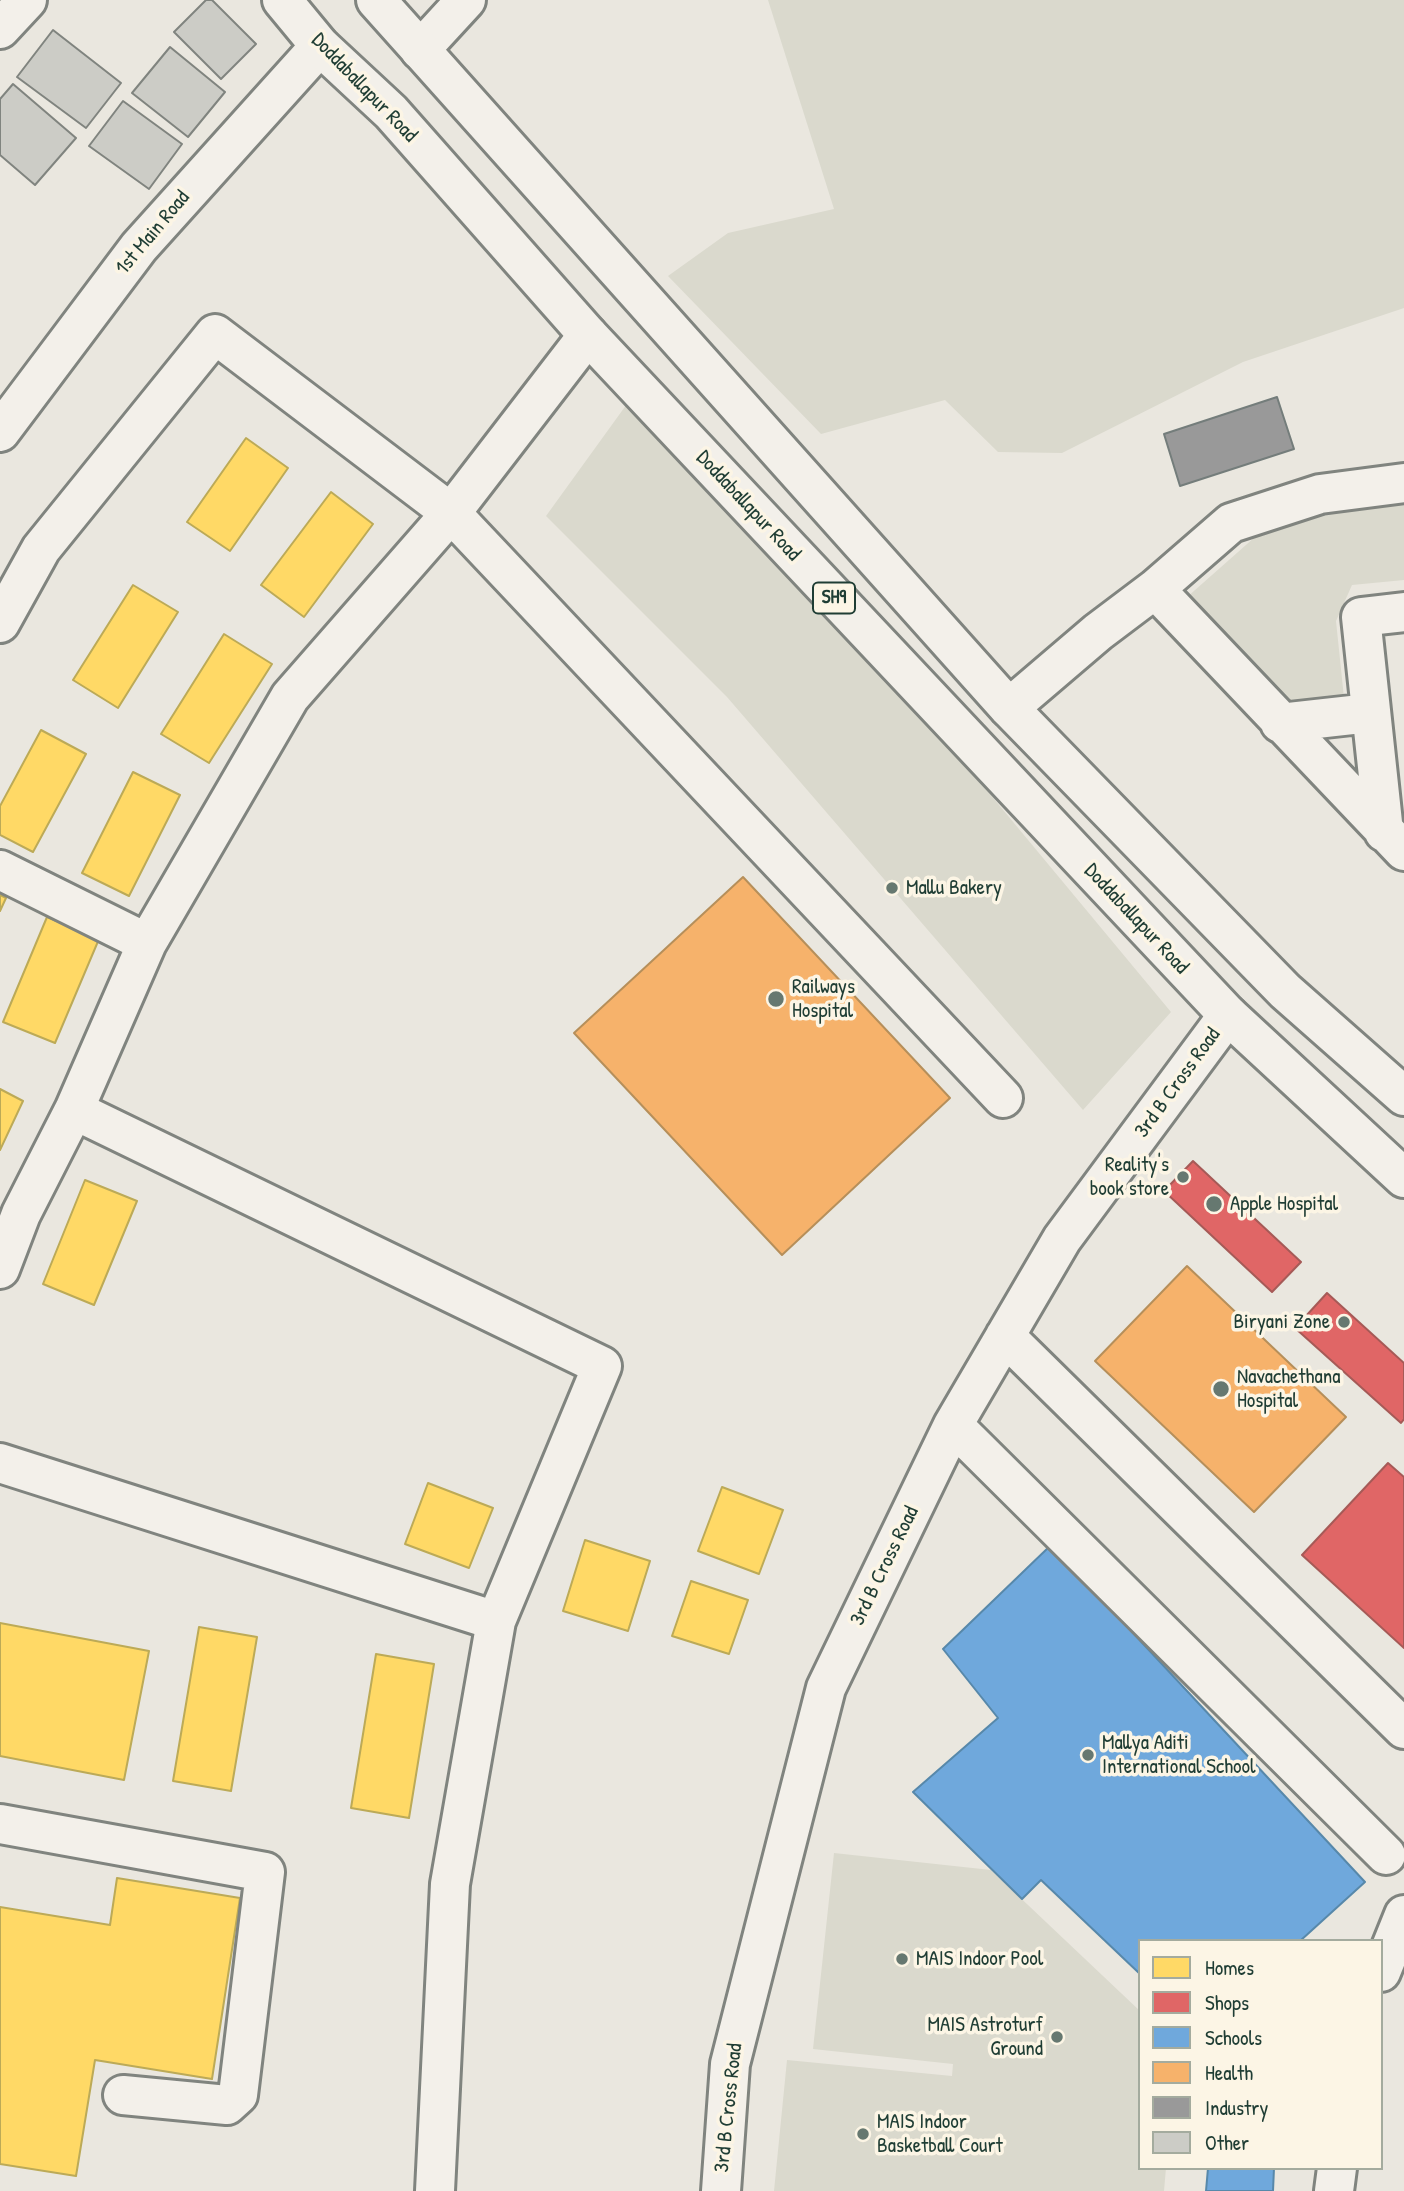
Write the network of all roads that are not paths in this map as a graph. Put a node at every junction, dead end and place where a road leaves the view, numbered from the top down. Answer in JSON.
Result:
{"nodes":[{"id":1,"x":27,"y":0,"type":"edge"},
{"id":2,"x":282,"y":0,"type":"edge"},
{"id":3,"x":376,"y":0,"type":"edge"},
{"id":4,"x":466,"y":0,"type":"edge"},
{"id":5,"x":0,"y":29,"type":"edge"},
{"id":6,"x":320,"y":46,"type":"junction"},
{"id":7,"x":420,"y":50,"type":"junction"},
{"id":8,"x":588,"y":335,"type":"junction"},
{"id":9,"x":0,"y":432,"type":"edge"},
{"id":10,"x":1404,"y":483,"type":"edge"},
{"id":11,"x":452,"y":513,"type":"junction"},
{"id":12,"x":1155,"y":589,"type":"junction"},
{"id":13,"x":1404,"y":612,"type":"edge"},
{"id":14,"x":0,"y":623,"type":"edge"},
{"id":15,"x":1009,"y":708,"type":"junction"},
{"id":16,"x":1370,"y":713,"type":"junction"},
{"id":17,"x":1280,"y":723,"type":"junction"},
{"id":18,"x":1394,"y":841,"type":"edge"},
{"id":19,"x":0,"y":870,"type":"edge"},
{"id":20,"x":148,"y":943,"type":"junction"},
{"id":21,"x":1228,"y":1015,"type":"junction"},
{"id":22,"x":1404,"y":1096,"type":"edge"},
{"id":23,"x":1003,"y":1098,"type":"dead end"},
{"id":24,"x":74,"y":1110,"type":"junction"},
{"id":25,"x":1404,"y":1178,"type":"edge"},
{"id":26,"x":0,"y":1269,"type":"edge"},
{"id":27,"x":1005,"y":1336,"type":"junction"},
{"id":28,"x":953,"y":1424,"type":"junction"},
{"id":29,"x":0,"y":1463,"type":"edge"},
{"id":30,"x":496,"y":1621,"type":"junction"},
{"id":31,"x":1404,"y":1729,"type":"edge"},
{"id":32,"x":0,"y":1824,"type":"edge"},
{"id":33,"x":1386,"y":1855,"type":"dead end"},
{"id":34,"x":1404,"y":1915,"type":"edge"},
{"id":35,"x":1383,"y":1967,"type":"edge"},
{"id":36,"x":123,"y":2095,"type":"dead end"},
{"id":37,"x":1337,"y":2170,"type":"edge"},
{"id":38,"x":435,"y":2191,"type":"edge"},
{"id":39,"x":721,"y":2191,"type":"edge"},
{"id":40,"x":1334,"y":2191,"type":"edge"}],
"edges":[{"from":1,"to":5,"type":"street"},
{"from":2,"to":6,"type":"street","name":"Doddaballapur Road","number":"SH9"},
{"from":3,"to":7,"type":"street","number":"SH9"},
{"from":4,"to":7,"type":"street"},
{"from":6,"to":8,"type":"street","name":"Doddaballapur Road","number":"SH9"},
{"from":6,"to":9,"type":"street","name":"1st Main Road"},
{"from":7,"to":15,"type":"street","number":"SH9"},
{"from":8,"to":11,"type":"street"},
{"from":8,"to":21,"type":"street","name":"Doddaballapur Road","number":"SH9"},
{"from":10,"to":12,"type":"street"},
{"from":11,"to":14,"type":"street"},
{"from":11,"to":20,"type":"street"},
{"from":11,"to":23,"type":"street"},
{"from":12,"to":15,"type":"street"},
{"from":12,"to":17,"type":"street"},
{"from":13,"to":16,"type":"street"},
{"from":15,"to":22,"type":"street","number":"SH9"},
{"from":16,"to":17,"type":"street"},
{"from":16,"to":18,"type":"street"},
{"from":17,"to":18,"type":"street"},
{"from":19,"to":20,"type":"street"},
{"from":20,"to":24,"type":"street"},
{"from":21,"to":25,"type":"street","name":"Doddaballapur Road","number":"SH9"},
{"from":21,"to":27,"type":"street","name":"3rd B Cross Road"},
{"from":24,"to":26,"type":"street"},
{"from":24,"to":30,"type":"street"},
{"from":27,"to":28,"type":"street","name":"3rd B Cross Road"},
{"from":27,"to":31,"type":"street"},
{"from":28,"to":33,"type":"street"},
{"from":28,"to":39,"type":"street","name":"3rd B Cross Road"},
{"from":29,"to":30,"type":"street"},
{"from":30,"to":38,"type":"street"},
{"from":32,"to":36,"type":"street"},
{"from":34,"to":35,"type":"street"},
{"from":37,"to":40,"type":"street"}]}
